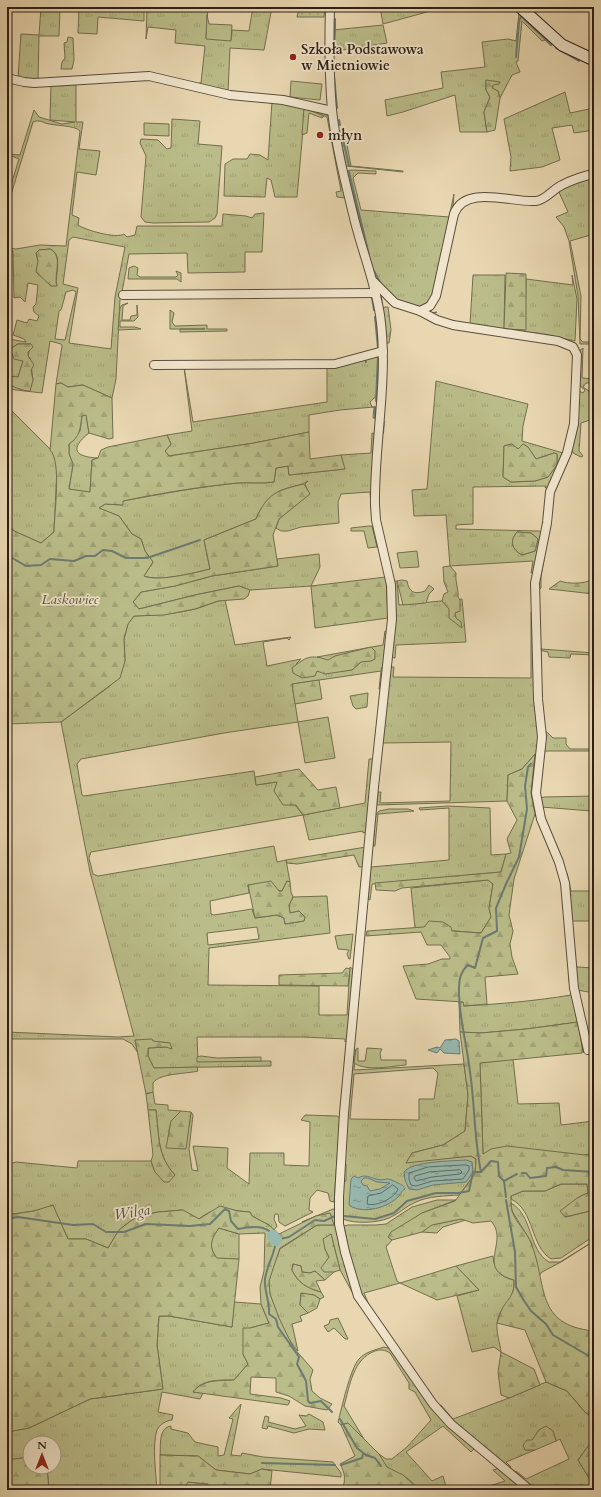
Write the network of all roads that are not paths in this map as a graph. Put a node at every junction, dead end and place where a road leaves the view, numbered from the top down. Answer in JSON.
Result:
{"nodes":[{"id":1,"x":330,"y":7,"type":"edge"},
{"id":2,"x":520,"y":7,"type":"edge"},
{"id":3,"x":594,"y":60,"type":"edge"},
{"id":4,"x":7,"y":78,"type":"edge"},
{"id":5,"x":332,"y":111,"type":"junction"},
{"id":6,"x":594,"y":174,"type":"edge"},
{"id":7,"x":371,"y":279,"type":"junction"},
{"id":8,"x":376,"y":293,"type":"junction"},
{"id":9,"x":123,"y":295,"type":"dead end"},
{"id":10,"x":420,"y":311,"type":"junction"},
{"id":11,"x":383,"y":351,"type":"junction"},
{"id":12,"x":154,"y":365,"type":"dead end"},
{"id":13,"x":588,"y":1050,"type":"dead end"},
{"id":14,"x":530,"y":1490,"type":"edge"}],
"edges":[{"from":1,"to":5,"type":"street"},
{"from":2,"to":3,"type":"street"},
{"from":4,"to":5,"type":"street"},
{"from":5,"to":7,"type":"street"},
{"from":6,"to":10,"type":"street"},
{"from":7,"to":8,"type":"street"},
{"from":7,"to":10,"type":"street"},
{"from":8,"to":9,"type":"street"},
{"from":8,"to":11,"type":"street"},
{"from":10,"to":13,"type":"street"},
{"from":11,"to":12,"type":"street"},
{"from":11,"to":14,"type":"street"}]}
